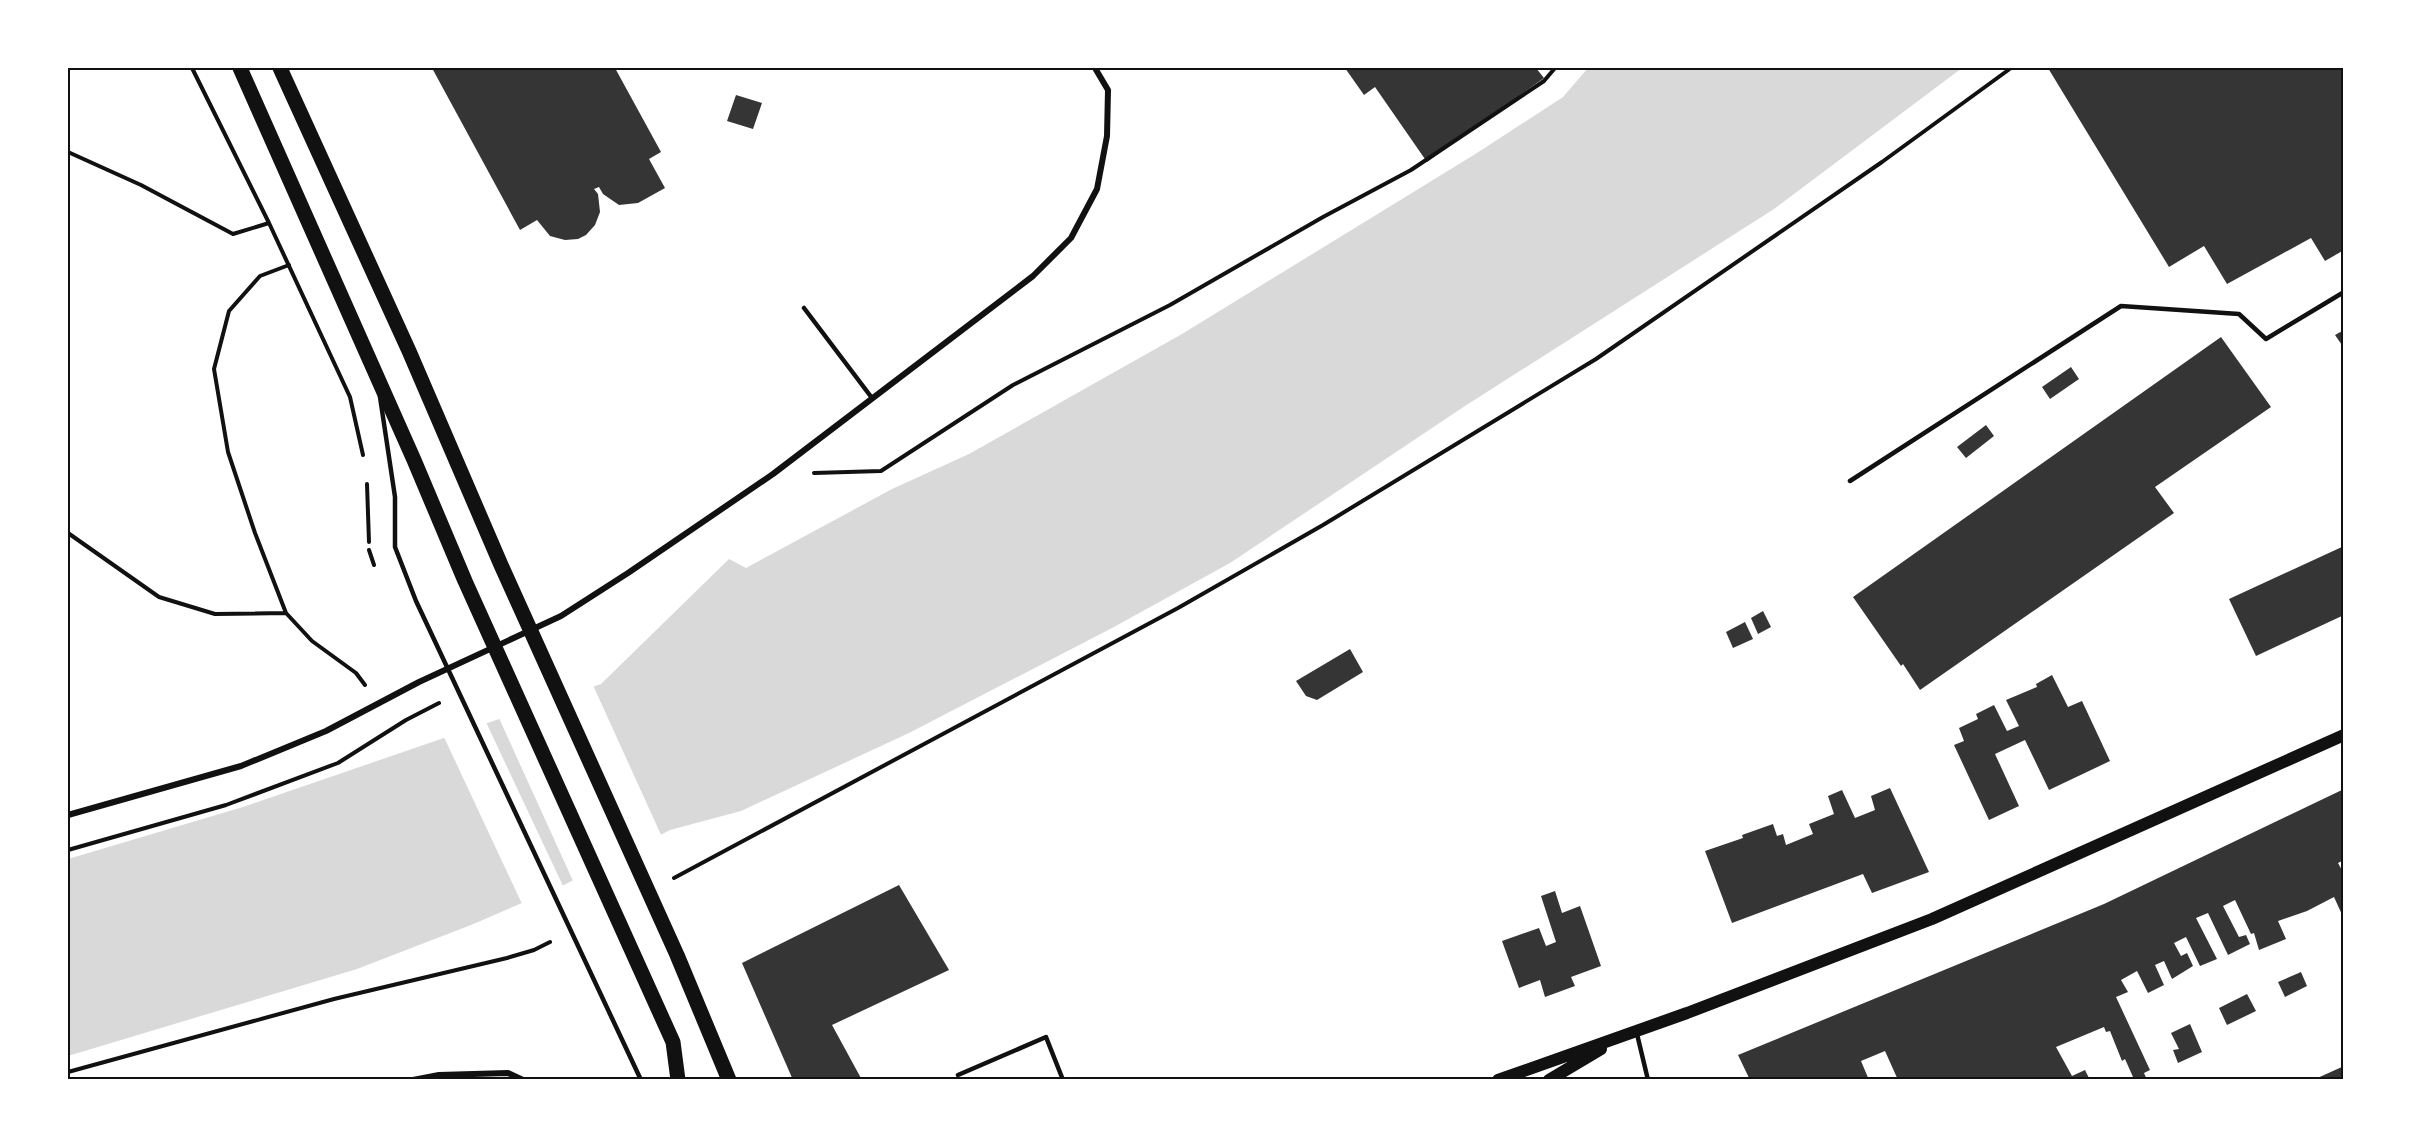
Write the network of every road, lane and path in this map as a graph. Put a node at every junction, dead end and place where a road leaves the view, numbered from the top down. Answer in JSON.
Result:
{"nodes":[{"id":1,"x":192,"y":68,"type":"edge"},
{"id":2,"x":240,"y":68,"type":"edge"},
{"id":3,"x":279,"y":68,"type":"edge"},
{"id":4,"x":1095,"y":68,"type":"edge"},
{"id":5,"x":1555,"y":68,"type":"edge"},
{"id":6,"x":2011,"y":68,"type":"edge"},
{"id":7,"x":68,"y":152,"type":"edge"},
{"id":8,"x":269,"y":223,"type":"junction"},
{"id":9,"x":289,"y":265,"type":"junction"},
{"id":10,"x":2343,"y":292,"type":"edge"},
{"id":11,"x":804,"y":308,"type":"dead end"},
{"id":12,"x":377,"y":376,"type":"junction"},
{"id":13,"x":872,"y":398,"type":"junction"},
{"id":14,"x":364,"y":464,"type":"dead end"},
{"id":15,"x":773,"y":474,"type":"junction"},
{"id":16,"x":367,"y":475,"type":"dead end"},
{"id":17,"x":1850,"y":481,"type":"dead end"},
{"id":18,"x":68,"y":533,"type":"edge"},
{"id":19,"x":379,"y":575,"type":"dead end"},
{"id":20,"x":286,"y":612,"type":"junction"},
{"id":21,"x":379,"y":704,"type":"junction"},
{"id":22,"x":393,"y":728,"type":"dead end"},
{"id":23,"x":2343,"y":735,"type":"edge"},
{"id":24,"x":68,"y":815,"type":"edge"},
{"id":25,"x":668,"y":881,"type":"dead end"},
{"id":26,"x":552,"y":940,"type":"dead end"},
{"id":27,"x":1631,"y":1033,"type":"junction"},
{"id":28,"x":68,"y":1072,"type":"edge"},
{"id":29,"x":958,"y":1075,"type":"dead end"},
{"id":30,"x":678,"y":1076,"type":"edge"},
{"id":31,"x":413,"y":1080,"type":"edge"},
{"id":32,"x":523,"y":1080,"type":"edge"},
{"id":33,"x":641,"y":1080,"type":"edge"},
{"id":34,"x":729,"y":1080,"type":"edge"},
{"id":35,"x":1063,"y":1080,"type":"edge"},
{"id":36,"x":1498,"y":1080,"type":"edge"},
{"id":37,"x":1549,"y":1080,"type":"edge"},
{"id":38,"x":1648,"y":1080,"type":"edge"}],
"edges":[{"from":1,"to":8,"type":"path"},
{"from":2,"to":12,"type":"main road"},
{"from":3,"to":34,"type":"main road"},
{"from":4,"to":13,"type":"street"},
{"from":5,"to":15,"type":"path"},
{"from":6,"to":25,"type":"path"},
{"from":7,"to":8,"type":"path"},
{"from":8,"to":9,"type":"path"},
{"from":9,"to":14,"type":"path"},
{"from":9,"to":20,"type":"path"},
{"from":10,"to":17,"type":"lane"},
{"from":11,"to":13,"type":"lane"},
{"from":12,"to":30,"type":"main road"},
{"from":12,"to":33,"type":"lane"},
{"from":13,"to":15,"type":"street"},
{"from":15,"to":21,"type":"street"},
{"from":16,"to":19,"type":"path"},
{"from":18,"to":20,"type":"path"},
{"from":20,"to":21,"type":"path"},
{"from":21,"to":22,"type":"path"},
{"from":21,"to":24,"type":"street"},
{"from":23,"to":27,"type":"main road"},
{"from":26,"to":28,"type":"path"},
{"from":27,"to":36,"type":"main road"},
{"from":27,"to":37,"type":"main road"},
{"from":27,"to":38,"type":"lane"},
{"from":29,"to":35,"type":"lane"},
{"from":31,"to":32,"type":"street"}]}
